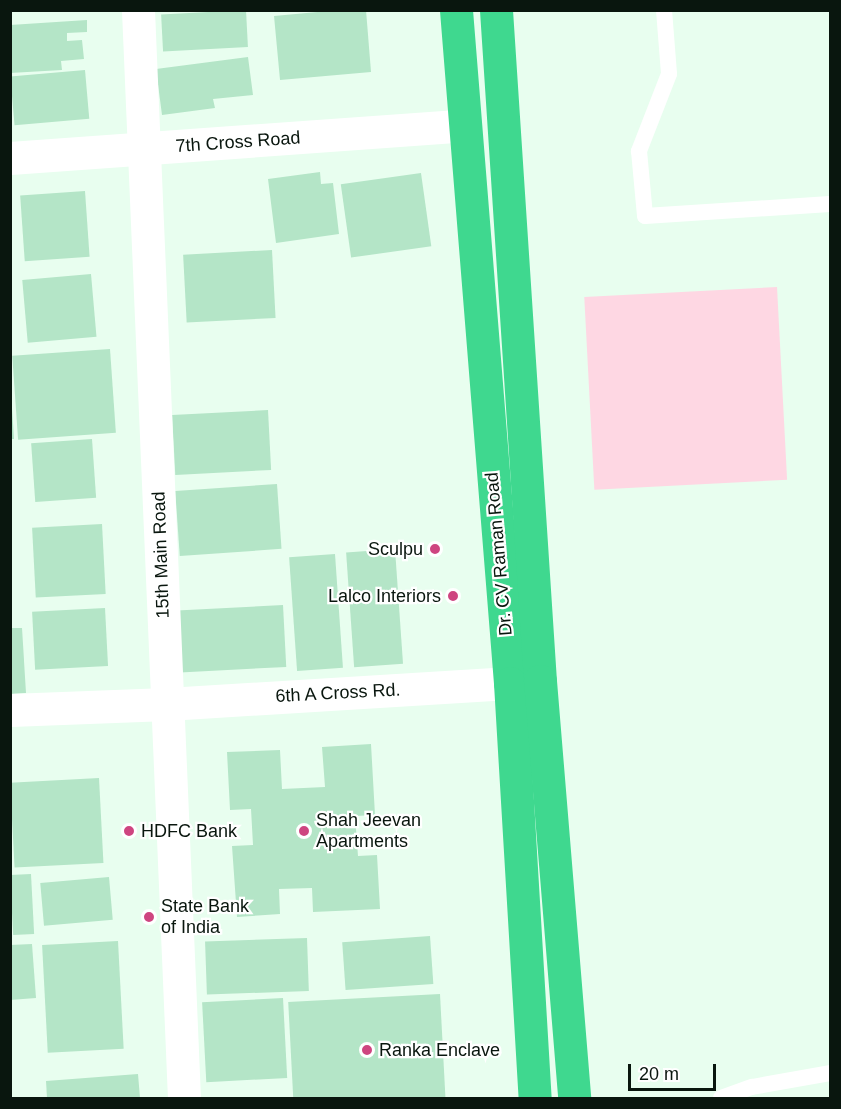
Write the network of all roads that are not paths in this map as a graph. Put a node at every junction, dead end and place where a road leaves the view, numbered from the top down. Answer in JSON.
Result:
{"nodes":[{"id":1,"x":138,"y":10,"type":"edge"},
{"id":2,"x":456,"y":10,"type":"edge"},
{"id":3,"x":496,"y":10,"type":"edge"},
{"id":4,"x":664,"y":10,"type":"edge"},
{"id":5,"x":465,"y":125,"type":"junction"},
{"id":6,"x":144,"y":148,"type":"junction"},
{"id":7,"x":10,"y":158,"type":"edge"},
{"id":8,"x":831,"y":204,"type":"edge"},
{"id":9,"x":510,"y":683,"type":"junction"},
{"id":10,"x":167,"y":704,"type":"junction"},
{"id":11,"x":10,"y":710,"type":"edge"},
{"id":12,"x":831,"y":1073,"type":"edge"},
{"id":13,"x":184,"y":1098,"type":"edge"},
{"id":14,"x":535,"y":1098,"type":"edge"},
{"id":15,"x":574,"y":1098,"type":"edge"},
{"id":16,"x":721,"y":1098,"type":"edge"}],
"edges":[{"from":1,"to":6,"type":"street","name":"15th Main Road"},
{"from":2,"to":5,"type":"highway","name":"Dr. CV Raman Road"},
{"from":3,"to":15,"type":"highway","name":"Dr. CV Raman Road"},
{"from":4,"to":8,"type":"lane"},
{"from":5,"to":6,"type":"street","name":"7th Cross Road"},
{"from":5,"to":9,"type":"highway","name":"Dr. CV Raman Road"},
{"from":6,"to":7,"type":"street","name":"7th Cross Road"},
{"from":6,"to":10,"type":"street","name":"15th Main Road"},
{"from":9,"to":10,"type":"street","name":"6th A Cross Rd."},
{"from":9,"to":14,"type":"highway","name":"Dr. CV Raman Road"},
{"from":10,"to":11,"type":"street","name":"6th A Cross Rd."},
{"from":10,"to":13,"type":"street","name":"15th Main Road"},
{"from":12,"to":16,"type":"lane"}]}
